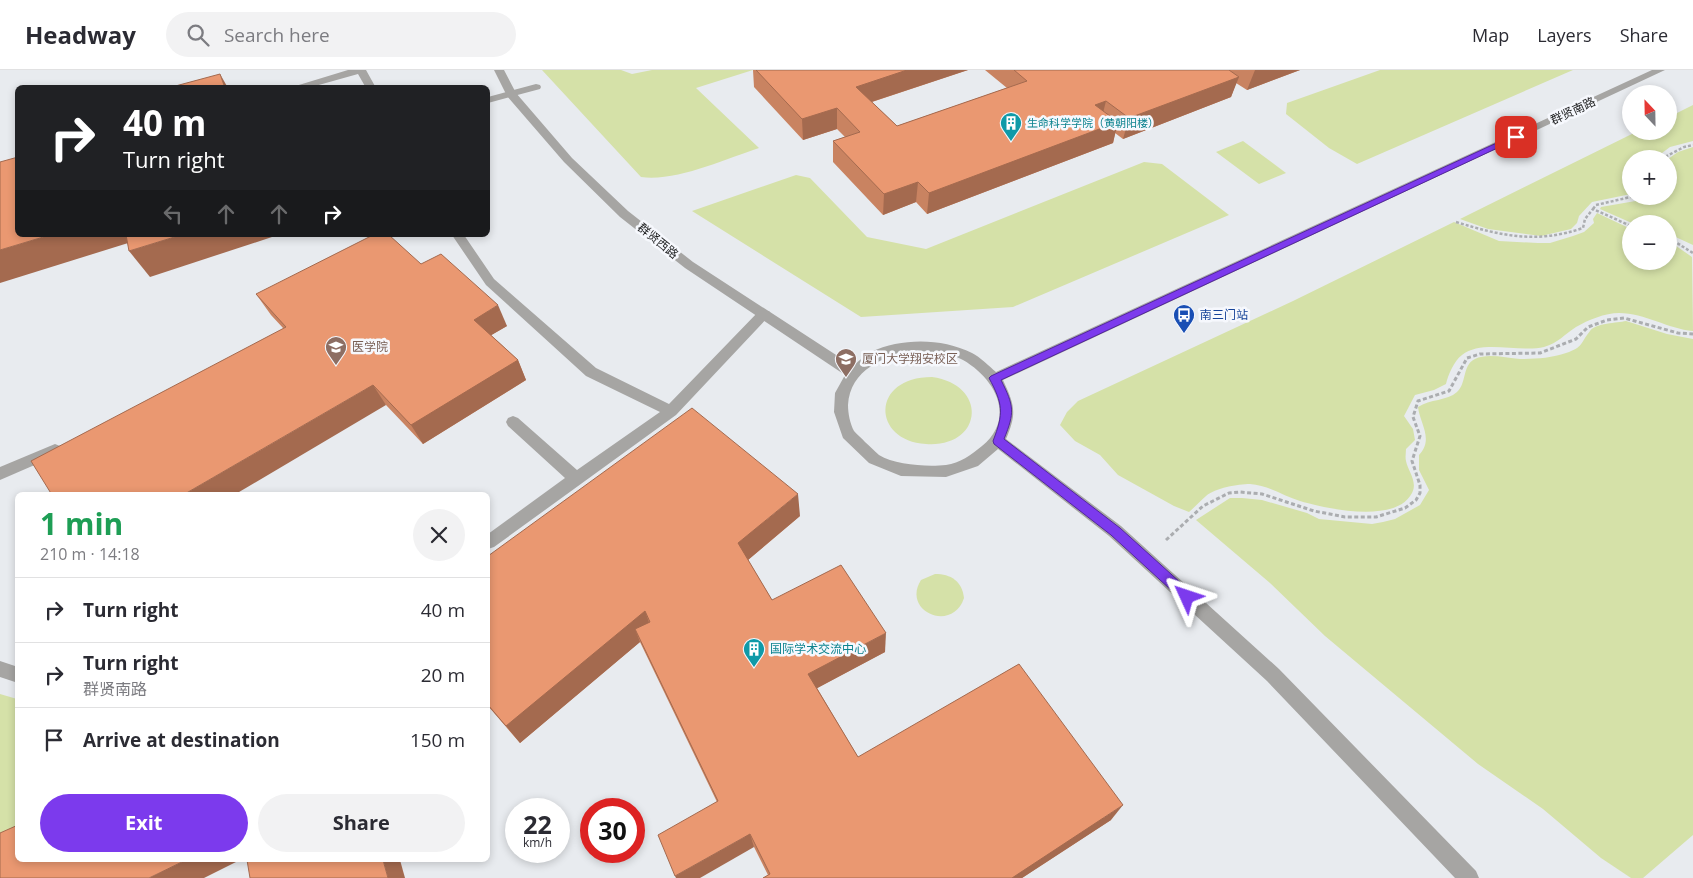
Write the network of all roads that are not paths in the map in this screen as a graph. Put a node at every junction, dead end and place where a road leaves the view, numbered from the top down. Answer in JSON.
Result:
{"nodes":[{"id":1,"x":361,"y":70,"type":"edge"},
{"id":2,"x":499,"y":70,"type":"edge"},
{"id":3,"x":1660,"y":70,"type":"edge"},
{"id":4,"x":305,"y":85,"type":"edge"},
{"id":5,"x":369,"y":85,"type":"edge"},
{"id":6,"x":536,"y":87,"type":"dead end"},
{"id":7,"x":511,"y":94,"type":"junction"},
{"id":8,"x":490,"y":99,"type":"edge"},
{"id":9,"x":459,"y":237,"type":"edge"},
{"id":10,"x":764,"y":314,"type":"junction"},
{"id":11,"x":853,"y":373,"type":"junction"},
{"id":12,"x":995,"y":378,"type":"junction"},
{"id":13,"x":672,"y":411,"type":"junction"},
{"id":14,"x":512,"y":422,"type":"dead end"},
{"id":15,"x":998,"y":441,"type":"junction"},
{"id":16,"x":55,"y":450,"type":"edge"},
{"id":17,"x":0,"y":474,"type":"edge"},
{"id":18,"x":576,"y":479,"type":"junction"},
{"id":19,"x":490,"y":541,"type":"edge"},
{"id":20,"x":0,"y":669,"type":"edge"},
{"id":21,"x":15,"y":674,"type":"edge"},
{"id":22,"x":1469,"y":878,"type":"edge"}],
"edges":[{"from":1,"to":4,"type":"street"},
{"from":1,"to":5,"type":"street"},
{"from":2,"to":7,"type":"street","name":"群贤西路"},
{"from":3,"to":12,"type":"street","name":"群贤南路"},
{"from":6,"to":7,"type":"street"},
{"from":7,"to":8,"type":"street"},
{"from":7,"to":10,"type":"street","name":"群贤西路"},
{"from":9,"to":13,"type":"street"},
{"from":10,"to":11,"type":"street","name":"群贤西路"},
{"from":10,"to":13,"type":"street"},
{"from":11,"to":12,"type":"street"},
{"from":11,"to":15,"type":"street"},
{"from":12,"to":15,"type":"street"},
{"from":13,"to":18,"type":"street"},
{"from":14,"to":18,"type":"street"},
{"from":15,"to":22,"type":"street"},
{"from":16,"to":17,"type":"street"},
{"from":18,"to":19,"type":"street"},
{"from":20,"to":21,"type":"street"}]}
